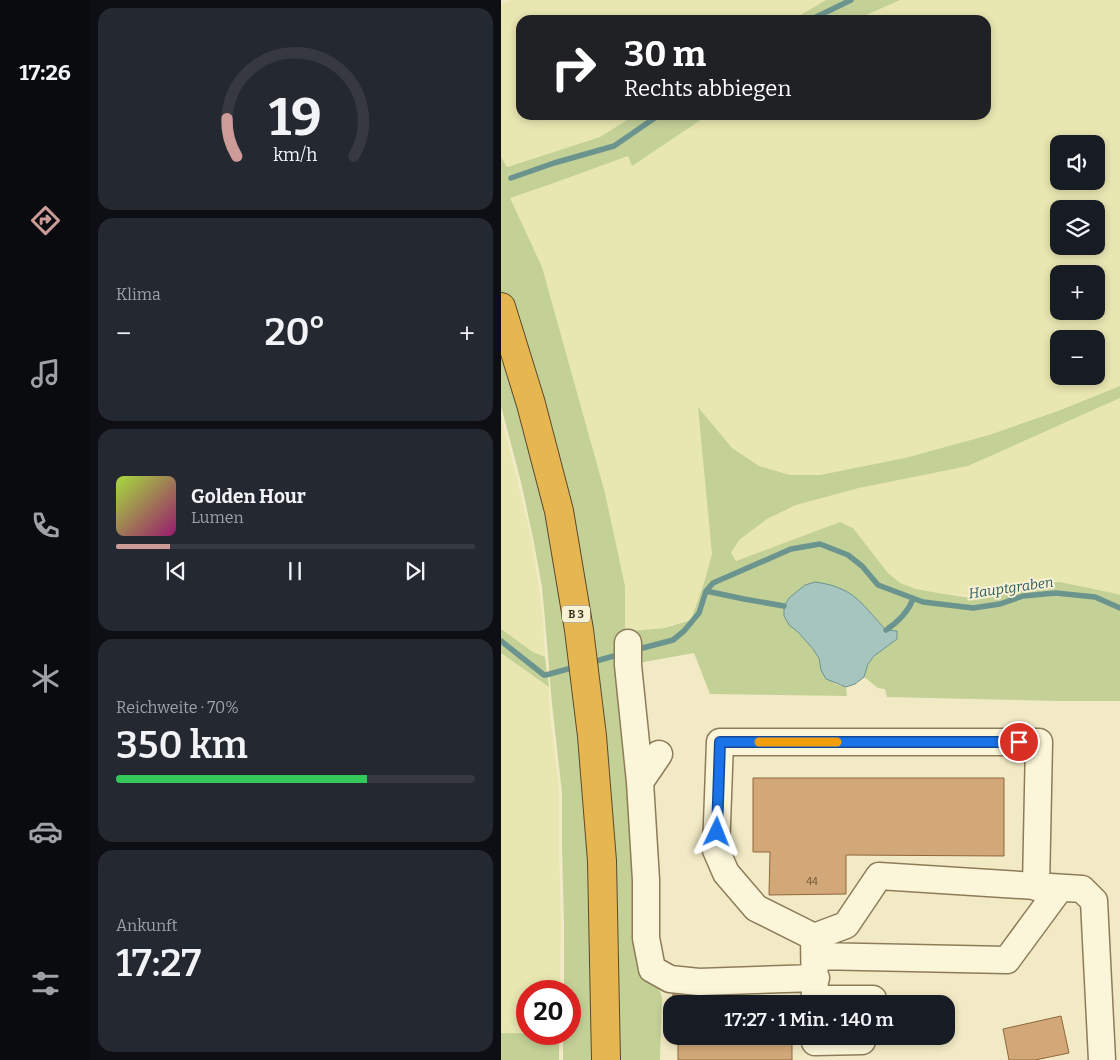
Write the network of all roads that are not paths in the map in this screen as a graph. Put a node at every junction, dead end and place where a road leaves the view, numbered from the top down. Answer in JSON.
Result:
{"nodes":[{"id":1,"x":501,"y":307,"type":"edge"},
{"id":2,"x":628,"y":643,"type":"dead end"},
{"id":3,"x":659,"y":754,"type":"dead end"},
{"id":4,"x":640,"y":782,"type":"junction"},
{"id":5,"x":1048,"y":887,"type":"junction"},
{"id":6,"x":815,"y":975,"type":"edge"},
{"id":7,"x":863,"y":995,"type":"edge"},
{"id":8,"x":606,"y":1060,"type":"edge"},
{"id":9,"x":1103,"y":1060,"type":"edge"}],
"edges":[{"from":1,"to":8,"type":"highway","number":"B 3"},
{"from":2,"to":4,"type":"street"},
{"from":3,"to":4,"type":"street"},
{"from":4,"to":6,"type":"street"},
{"from":5,"to":6,"type":"street"},
{"from":5,"to":6,"type":"street"},
{"from":5,"to":6,"type":"street"},
{"from":5,"to":9,"type":"street"},
{"from":6,"to":7,"type":"street"}]}
